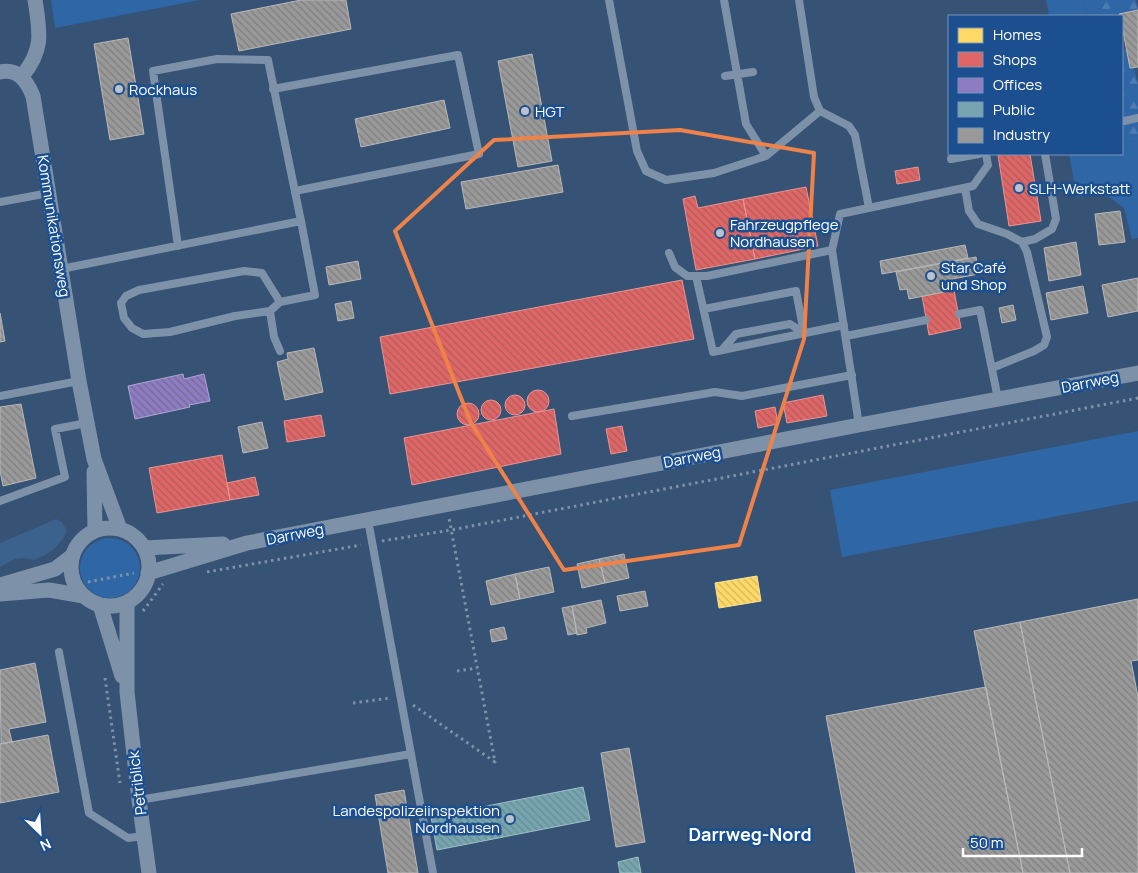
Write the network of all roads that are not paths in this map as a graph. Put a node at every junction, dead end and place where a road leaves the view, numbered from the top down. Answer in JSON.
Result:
{"nodes":[{"id":1,"x":35,"y":0,"type":"edge"},
{"id":2,"x":609,"y":0,"type":"edge"},
{"id":3,"x":724,"y":0,"type":"edge"},
{"id":4,"x":799,"y":0,"type":"edge"},
{"id":5,"x":0,"y":72,"type":"edge"},
{"id":6,"x":753,"y":72,"type":"dead end"},
{"id":7,"x":737,"y":74,"type":"junction"},
{"id":8,"x":22,"y":76,"type":"junction"},
{"id":9,"x":725,"y":76,"type":"dead end"},
{"id":10,"x":273,"y":89,"type":"junction"},
{"id":11,"x":820,"y":111,"type":"junction"},
{"id":12,"x":1138,"y":118,"type":"edge"},
{"id":13,"x":1124,"y":121,"type":"dead end"},
{"id":14,"x":973,"y":155,"type":"edge"},
{"id":15,"x":986,"y":155,"type":"edge"},
{"id":16,"x":1044,"y":155,"type":"edge"},
{"id":17,"x":766,"y":156,"type":"junction"},
{"id":18,"x":951,"y":159,"type":"dead end"},
{"id":19,"x":965,"y":188,"type":"junction"},
{"id":20,"x":295,"y":191,"type":"junction"},
{"id":21,"x":49,"y":192,"type":"junction"},
{"id":22,"x":0,"y":201,"type":"edge"},
{"id":23,"x":869,"y":208,"type":"junction"},
{"id":24,"x":301,"y":221,"type":"junction"},
{"id":25,"x":1022,"y":242,"type":"junction"},
{"id":26,"x":178,"y":246,"type":"junction"},
{"id":27,"x":832,"y":250,"type":"junction"},
{"id":28,"x":669,"y":253,"type":"dead end"},
{"id":29,"x":61,"y":269,"type":"junction"},
{"id":30,"x":696,"y":276,"type":"junction"},
{"id":31,"x":280,"y":302,"type":"junction"},
{"id":32,"x":704,"y":309,"type":"junction"},
{"id":33,"x":270,"y":311,"type":"junction"},
{"id":34,"x":959,"y":314,"type":"dead end"},
{"id":35,"x":926,"y":320,"type":"dead end"},
{"id":36,"x":844,"y":325,"type":"junction"},
{"id":37,"x":804,"y":333,"type":"junction"},
{"id":38,"x":846,"y":336,"type":"junction"},
{"id":39,"x":722,"y":350,"type":"junction"},
{"id":40,"x":280,"y":351,"type":"dead end"},
{"id":41,"x":992,"y":368,"type":"junction"},
{"id":42,"x":1138,"y":373,"type":"edge"},
{"id":43,"x":852,"y":374,"type":"junction"},
{"id":44,"x":79,"y":381,"type":"junction"},
{"id":45,"x":0,"y":396,"type":"edge"},
{"id":46,"x":998,"y":400,"type":"junction"},
{"id":47,"x":572,"y":416,"type":"dead end"},
{"id":48,"x":87,"y":423,"type":"junction"},
{"id":49,"x":859,"y":425,"type":"junction"},
{"id":50,"x":94,"y":460,"type":"junction"},
{"id":51,"x":0,"y":501,"type":"edge"},
{"id":52,"x":368,"y":520,"type":"junction"},
{"id":53,"x":120,"y":529,"type":"junction"},
{"id":54,"x":95,"y":530,"type":"junction"},
{"id":55,"x":247,"y":543,"type":"junction"},
{"id":56,"x":144,"y":548,"type":"junction"},
{"id":57,"x":72,"y":556,"type":"junction"},
{"id":58,"x":149,"y":571,"type":"junction"},
{"id":59,"x":0,"y":585,"type":"edge"},
{"id":60,"x":79,"y":590,"type":"junction"},
{"id":61,"x":0,"y":594,"type":"edge"},
{"id":62,"x":127,"y":603,"type":"junction"},
{"id":63,"x":100,"y":605,"type":"junction"},
{"id":64,"x":60,"y":652,"type":"dead end"},
{"id":65,"x":126,"y":692,"type":"junction"},
{"id":66,"x":411,"y":754,"type":"junction"},
{"id":67,"x":139,"y":800,"type":"junction"},
{"id":68,"x":144,"y":836,"type":"junction"},
{"id":69,"x":149,"y":873,"type":"edge"},
{"id":70,"x":432,"y":873,"type":"edge"}],
"edges":[{"from":1,"to":8,"type":"street"},
{"from":2,"to":17,"type":"lane"},
{"from":3,"to":7,"type":"lane"},
{"from":4,"to":11,"type":"lane"},
{"from":5,"to":8,"type":"street"},
{"from":6,"to":7,"type":"lane"},
{"from":7,"to":9,"type":"lane"},
{"from":7,"to":17,"type":"lane"},
{"from":8,"to":21,"type":"street","name":"Kommunikationsweg"},
{"from":10,"to":20,"type":"lane"},
{"from":10,"to":20,"type":"lane"},
{"from":10,"to":26,"type":"lane"},
{"from":11,"to":17,"type":"lane"},
{"from":11,"to":23,"type":"lane"},
{"from":12,"to":13,"type":"lane"},
{"from":14,"to":18,"type":"lane"},
{"from":15,"to":19,"type":"lane"},
{"from":16,"to":25,"type":"lane"},
{"from":19,"to":23,"type":"lane"},
{"from":19,"to":25,"type":"lane"},
{"from":20,"to":24,"type":"lane"},
{"from":21,"to":22,"type":"lane"},
{"from":21,"to":29,"type":"street","name":"Kommunikationsweg"},
{"from":23,"to":27,"type":"lane"},
{"from":24,"to":26,"type":"lane"},
{"from":24,"to":31,"type":"lane"},
{"from":25,"to":41,"type":"lane"},
{"from":26,"to":29,"type":"lane"},
{"from":27,"to":30,"type":"lane"},
{"from":27,"to":36,"type":"lane"},
{"from":28,"to":30,"type":"lane"},
{"from":29,"to":44,"type":"street","name":"Kommunikationsweg"},
{"from":30,"to":32,"type":"lane"},
{"from":31,"to":33,"type":"lane"},
{"from":31,"to":33,"type":"lane"},
{"from":32,"to":37,"type":"lane"},
{"from":32,"to":39,"type":"lane"},
{"from":33,"to":40,"type":"lane"},
{"from":34,"to":41,"type":"lane"},
{"from":35,"to":38,"type":"lane"},
{"from":36,"to":37,"type":"lane"},
{"from":36,"to":38,"type":"lane"},
{"from":37,"to":39,"type":"lane"},
{"from":37,"to":39,"type":"lane"},
{"from":38,"to":43,"type":"lane"},
{"from":41,"to":46,"type":"lane"},
{"from":42,"to":46,"type":"street","name":"Darrweg"},
{"from":43,"to":47,"type":"lane"},
{"from":43,"to":49,"type":"lane"},
{"from":44,"to":45,"type":"lane"},
{"from":44,"to":48,"type":"street","name":"Kommunikationsweg"},
{"from":46,"to":49,"type":"street","name":"Darrweg"},
{"from":48,"to":50,"type":"street","name":"Kommunikationsweg"},
{"from":48,"to":51,"type":"lane"},
{"from":49,"to":52,"type":"street","name":"Darrweg"},
{"from":50,"to":53,"type":"street","name":"Kommunikationsweg"},
{"from":50,"to":54,"type":"street","name":"Kommunikationsweg"},
{"from":52,"to":55,"type":"street","name":"Darrweg"},
{"from":52,"to":66,"type":"lane"},
{"from":53,"to":54,"type":"street"},
{"from":53,"to":56,"type":"street"},
{"from":54,"to":57,"type":"street"},
{"from":55,"to":56,"type":"street","name":"Darrweg"},
{"from":55,"to":58,"type":"street","name":"Darrweg"},
{"from":56,"to":58,"type":"street"},
{"from":57,"to":59,"type":"street"},
{"from":57,"to":60,"type":"street"},
{"from":58,"to":62,"type":"street"},
{"from":60,"to":61,"type":"street"},
{"from":60,"to":63,"type":"street"},
{"from":62,"to":63,"type":"street"},
{"from":62,"to":65,"type":"street","name":"Petriblick"},
{"from":63,"to":65,"type":"street","name":"Petriblick"},
{"from":64,"to":68,"type":"lane"},
{"from":65,"to":67,"type":"street","name":"Petriblick"},
{"from":66,"to":67,"type":"lane"},
{"from":66,"to":70,"type":"lane"},
{"from":67,"to":68,"type":"street","name":"Petriblick"},
{"from":68,"to":69,"type":"street","name":"Petriblick"}]}
